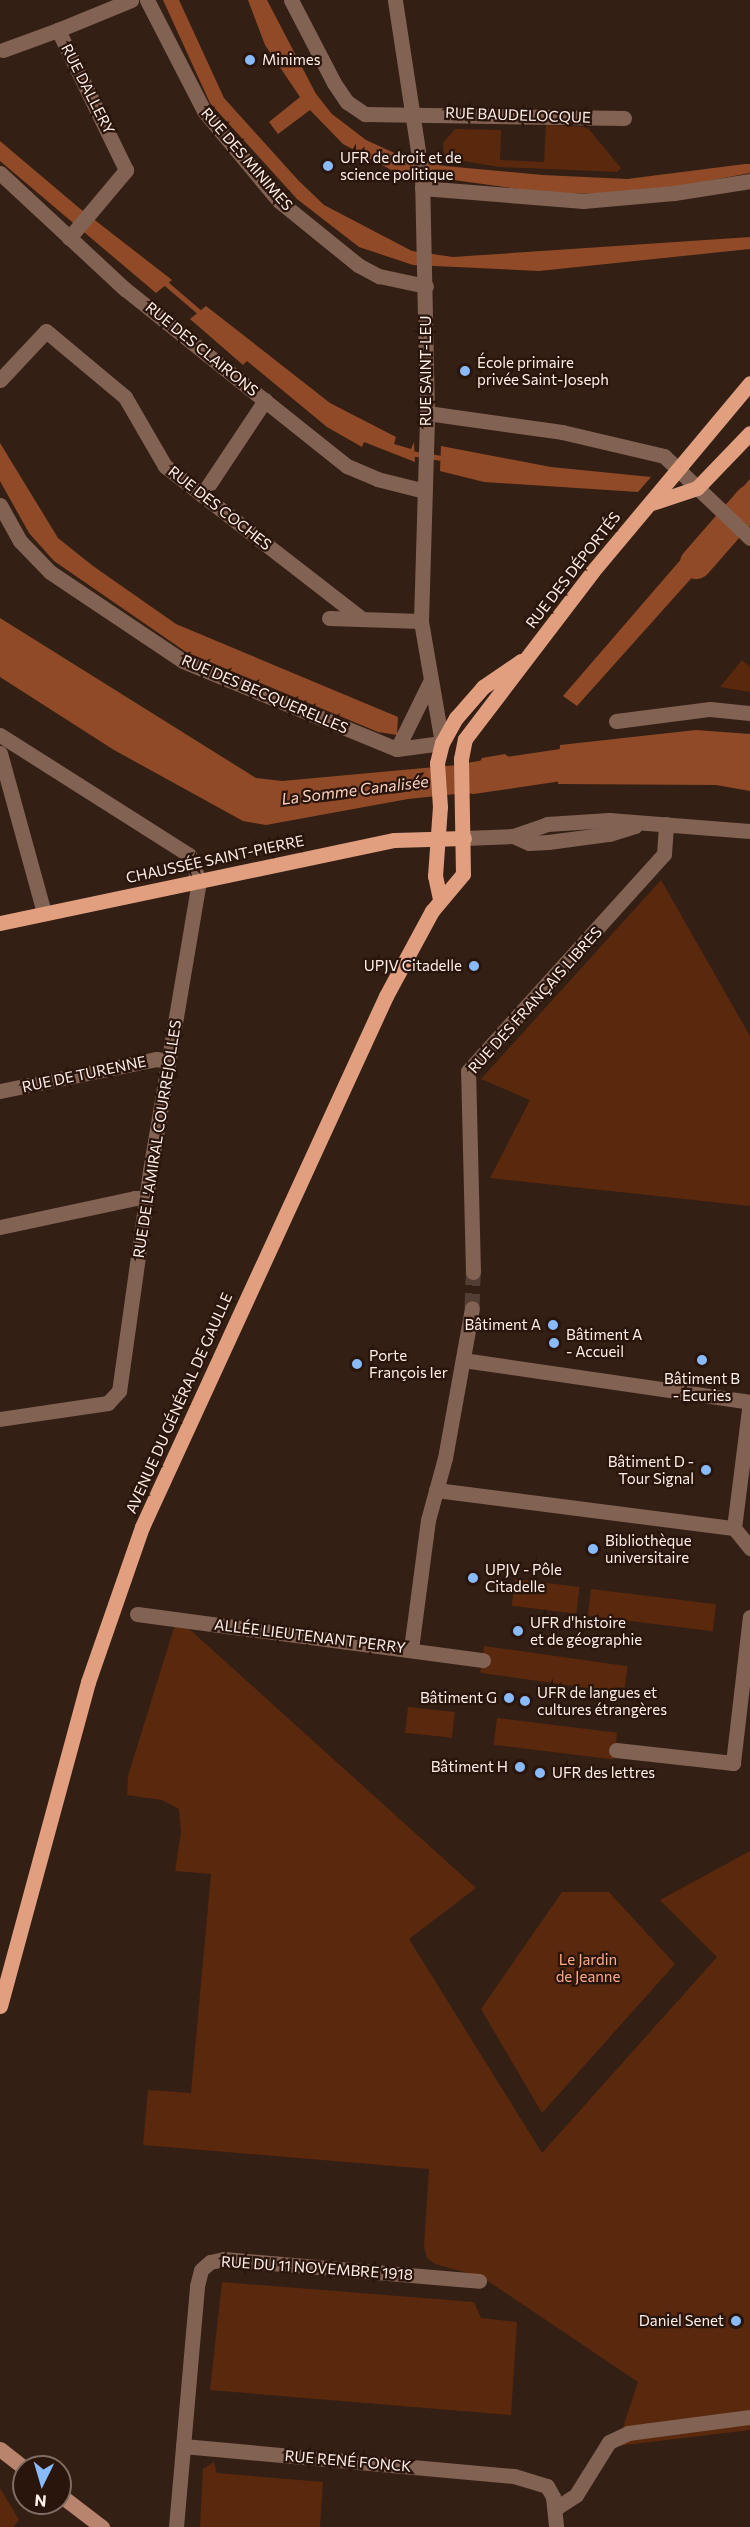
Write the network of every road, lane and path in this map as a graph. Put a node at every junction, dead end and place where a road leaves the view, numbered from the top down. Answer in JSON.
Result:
{"nodes":[{"id":1,"x":131,"y":0,"type":"edge"},
{"id":2,"x":147,"y":0,"type":"edge"},
{"id":3,"x":291,"y":0,"type":"edge"},
{"id":4,"x":395,"y":0,"type":"edge"},
{"id":5,"x":58,"y":30,"type":"junction"},
{"id":6,"x":3,"y":50,"type":"dead end"},
{"id":7,"x":413,"y":112,"type":"junction"},
{"id":8,"x":624,"y":118,"type":"dead end"},
{"id":9,"x":0,"y":173,"type":"edge"},
{"id":10,"x":750,"y":181,"type":"edge"},
{"id":11,"x":422,"y":183,"type":"junction"},
{"id":12,"x":72,"y":233,"type":"junction"},
{"id":13,"x":426,"y":286,"type":"junction"},
{"id":14,"x":0,"y":380,"type":"edge"},
{"id":15,"x":750,"y":383,"type":"edge"},
{"id":16,"x":265,"y":400,"type":"junction"},
{"id":17,"x":427,"y":413,"type":"junction"},
{"id":18,"x":750,"y":433,"type":"edge"},
{"id":19,"x":680,"y":470,"type":"junction"},
{"id":20,"x":697,"y":488,"type":"junction"},
{"id":21,"x":424,"y":491,"type":"junction"},
{"id":22,"x":202,"y":495,"type":"junction"},
{"id":23,"x":652,"y":503,"type":"junction"},
{"id":24,"x":0,"y":505,"type":"edge"},
{"id":25,"x":744,"y":534,"type":"edge"},
{"id":26,"x":329,"y":618,"type":"dead end"},
{"id":27,"x":362,"y":619,"type":"junction"},
{"id":28,"x":421,"y":621,"type":"junction"},
{"id":29,"x":523,"y":660,"type":"junction"},
{"id":30,"x":430,"y":680,"type":"junction"},
{"id":31,"x":750,"y":713,"type":"edge"},
{"id":32,"x":615,"y":721,"type":"dead end"},
{"id":33,"x":0,"y":735,"type":"edge"},
{"id":34,"x":442,"y":743,"type":"junction"},
{"id":35,"x":397,"y":749,"type":"junction"},
{"id":36,"x":0,"y":753,"type":"edge"},
{"id":37,"x":666,"y":824,"type":"junction"},
{"id":38,"x":750,"y":831,"type":"edge"},
{"id":39,"x":464,"y":838,"type":"junction"},
{"id":40,"x":438,"y":839,"type":"junction"},
{"id":41,"x":199,"y":881,"type":"junction"},
{"id":42,"x":440,"y":899,"type":"junction"},
{"id":43,"x":44,"y":913,"type":"junction"},
{"id":44,"x":0,"y":922,"type":"edge"},
{"id":45,"x":168,"y":1061,"type":"junction"},
{"id":46,"x":0,"y":1091,"type":"edge"},
{"id":47,"x":147,"y":1198,"type":"junction"},
{"id":48,"x":0,"y":1227,"type":"edge"},
{"id":49,"x":472,"y":1272,"type":"tunnel mouth"},
{"id":50,"x":472,"y":1308,"type":"tunnel mouth"},
{"id":51,"x":463,"y":1360,"type":"junction"},
{"id":52,"x":750,"y":1402,"type":"edge"},
{"id":53,"x":0,"y":1419,"type":"edge"},
{"id":54,"x":436,"y":1490,"type":"junction"},
{"id":55,"x":734,"y":1528,"type":"junction"},
{"id":56,"x":750,"y":1548,"type":"edge"},
{"id":57,"x":137,"y":1614,"type":"dead end"},
{"id":58,"x":750,"y":1617,"type":"edge"},
{"id":59,"x":411,"y":1649,"type":"junction"},
{"id":60,"x":483,"y":1660,"type":"dead end"},
{"id":61,"x":616,"y":1750,"type":"dead end"},
{"id":62,"x":0,"y":2006,"type":"edge"},
{"id":63,"x":479,"y":2281,"type":"dead end"},
{"id":64,"x":750,"y":2417,"type":"edge"},
{"id":65,"x":183,"y":2446,"type":"junction"},
{"id":66,"x":0,"y":2449,"type":"edge"},
{"id":67,"x":12,"y":2458,"type":"edge"},
{"id":68,"x":72,"y":2504,"type":"edge"},
{"id":69,"x":556,"y":2508,"type":"junction"},
{"id":70,"x":102,"y":2527,"type":"edge"},
{"id":71,"x":176,"y":2527,"type":"edge"},
{"id":72,"x":556,"y":2527,"type":"edge"}],
"edges":[{"from":1,"to":5,"type":"street","name":"RUE DALLERY"},
{"from":2,"to":13,"type":"street","name":"RUE DES MINIMES"},
{"from":3,"to":7,"type":"street","name":"RUE BAUDELOCQUE"},
{"from":4,"to":7,"type":"street","name":"RUE SAINT-LEU"},
{"from":5,"to":6,"type":"street"},
{"from":5,"to":12,"type":"street","name":"RUE DALLERY"},
{"from":7,"to":8,"type":"street","name":"RUE BAUDELOCQUE"},
{"from":7,"to":11,"type":"street","name":"RUE SAINT-LEU"},
{"from":9,"to":12,"type":"street","name":"RUE DES CLAIRONS"},
{"from":10,"to":11,"type":"street"},
{"from":11,"to":13,"type":"street","name":"RUE SAINT-LEU"},
{"from":12,"to":16,"type":"street","name":"RUE DES CLAIRONS"},
{"from":13,"to":17,"type":"street","name":"RUE SAINT-LEU"},
{"from":14,"to":22,"type":"street","name":"RUE DES COCHES"},
{"from":15,"to":19,"type":"main road","name":"RUE DES DÉPORTÉS"},
{"from":16,"to":21,"type":"street","name":"RUE DES CLAIRONS"},
{"from":16,"to":22,"type":"street"},
{"from":17,"to":19,"type":"street"},
{"from":17,"to":21,"type":"street","name":"RUE SAINT-LEU"},
{"from":18,"to":20,"type":"main road"},
{"from":19,"to":20,"type":"street"},
{"from":19,"to":23,"type":"main road","name":"RUE DES DÉPORTÉS"},
{"from":20,"to":23,"type":"main road"},
{"from":20,"to":25,"type":"street"},
{"from":21,"to":28,"type":"street","name":"RUE SAINT-LEU"},
{"from":22,"to":27,"type":"street","name":"RUE DES COCHES"},
{"from":23,"to":29,"type":"main road","name":"RUE DES DÉPORTÉS"},
{"from":24,"to":35,"type":"street","name":"RUE DES BECQUERELLES"},
{"from":26,"to":27,"type":"street"},
{"from":27,"to":28,"type":"street"},
{"from":28,"to":30,"type":"street","name":"RUE SAINT-LEU"},
{"from":29,"to":34,"type":"main road","name":"RUE DES DÉPORTÉS"},
{"from":29,"to":39,"type":"main road","name":"RUE DES DÉPORTÉS"},
{"from":30,"to":34,"type":"street","name":"RUE SAINT-LEU"},
{"from":30,"to":35,"type":"street"},
{"from":31,"to":32,"type":"street"},
{"from":33,"to":41,"type":"street"},
{"from":34,"to":35,"type":"street","name":"RUE DES BECQUERELLES"},
{"from":34,"to":40,"type":"main road","name":"RUE DES DÉPORTÉS"},
{"from":36,"to":43,"type":"street"},
{"from":37,"to":38,"type":"street"},
{"from":37,"to":39,"type":"street"},
{"from":37,"to":49,"type":"street","name":"RUE DES FRANÇAIS LIBRES"},
{"from":39,"to":40,"type":"main road","name":"CHAUSSÉE SAINT-PIERRE"},
{"from":39,"to":42,"type":"main road"},
{"from":40,"to":41,"type":"main road","name":"CHAUSSÉE SAINT-PIERRE"},
{"from":40,"to":42,"type":"main road"},
{"from":41,"to":43,"type":"main road","name":"CHAUSSÉE SAINT-PIERRE"},
{"from":41,"to":45,"type":"street","name":"RUE DE L'AMIRAL COURREJOLLES"},
{"from":42,"to":62,"type":"main road","name":"AVENUE DU GÉNÉRAL DE GAULLE"},
{"from":43,"to":44,"type":"main road","name":"CHAUSSÉE SAINT-PIERRE"},
{"from":45,"to":46,"type":"street","name":"RUE DE TURENNE"},
{"from":45,"to":47,"type":"street","name":"RUE DE L'AMIRAL COURREJOLLES"},
{"from":47,"to":48,"type":"street"},
{"from":47,"to":53,"type":"street","name":"RUE DE L'AMIRAL COURREJOLLES"},
{"from":50,"to":51,"type":"street"},
{"from":51,"to":52,"type":"street"},
{"from":51,"to":54,"type":"street"},
{"from":52,"to":55,"type":"street"},
{"from":54,"to":55,"type":"street"},
{"from":54,"to":59,"type":"street"},
{"from":55,"to":56,"type":"street"},
{"from":57,"to":59,"type":"street","name":"ALLÉE LIEUTENANT PERRY"},
{"from":58,"to":61,"type":"street"},
{"from":59,"to":60,"type":"street","name":"ALLÉE LIEUTENANT PERRY"},
{"from":63,"to":65,"type":"street","name":"RUE DU 11 NOVEMBRE 1918"},
{"from":64,"to":69,"type":"street"},
{"from":65,"to":69,"type":"street","name":"RUE RENÉ FONCK"},
{"from":65,"to":71,"type":"street","name":"RUE DU 11 NOVEMBRE 1918"},
{"from":66,"to":67,"type":"main road"},
{"from":68,"to":70,"type":"main road"},
{"from":69,"to":72,"type":"street"}]}
